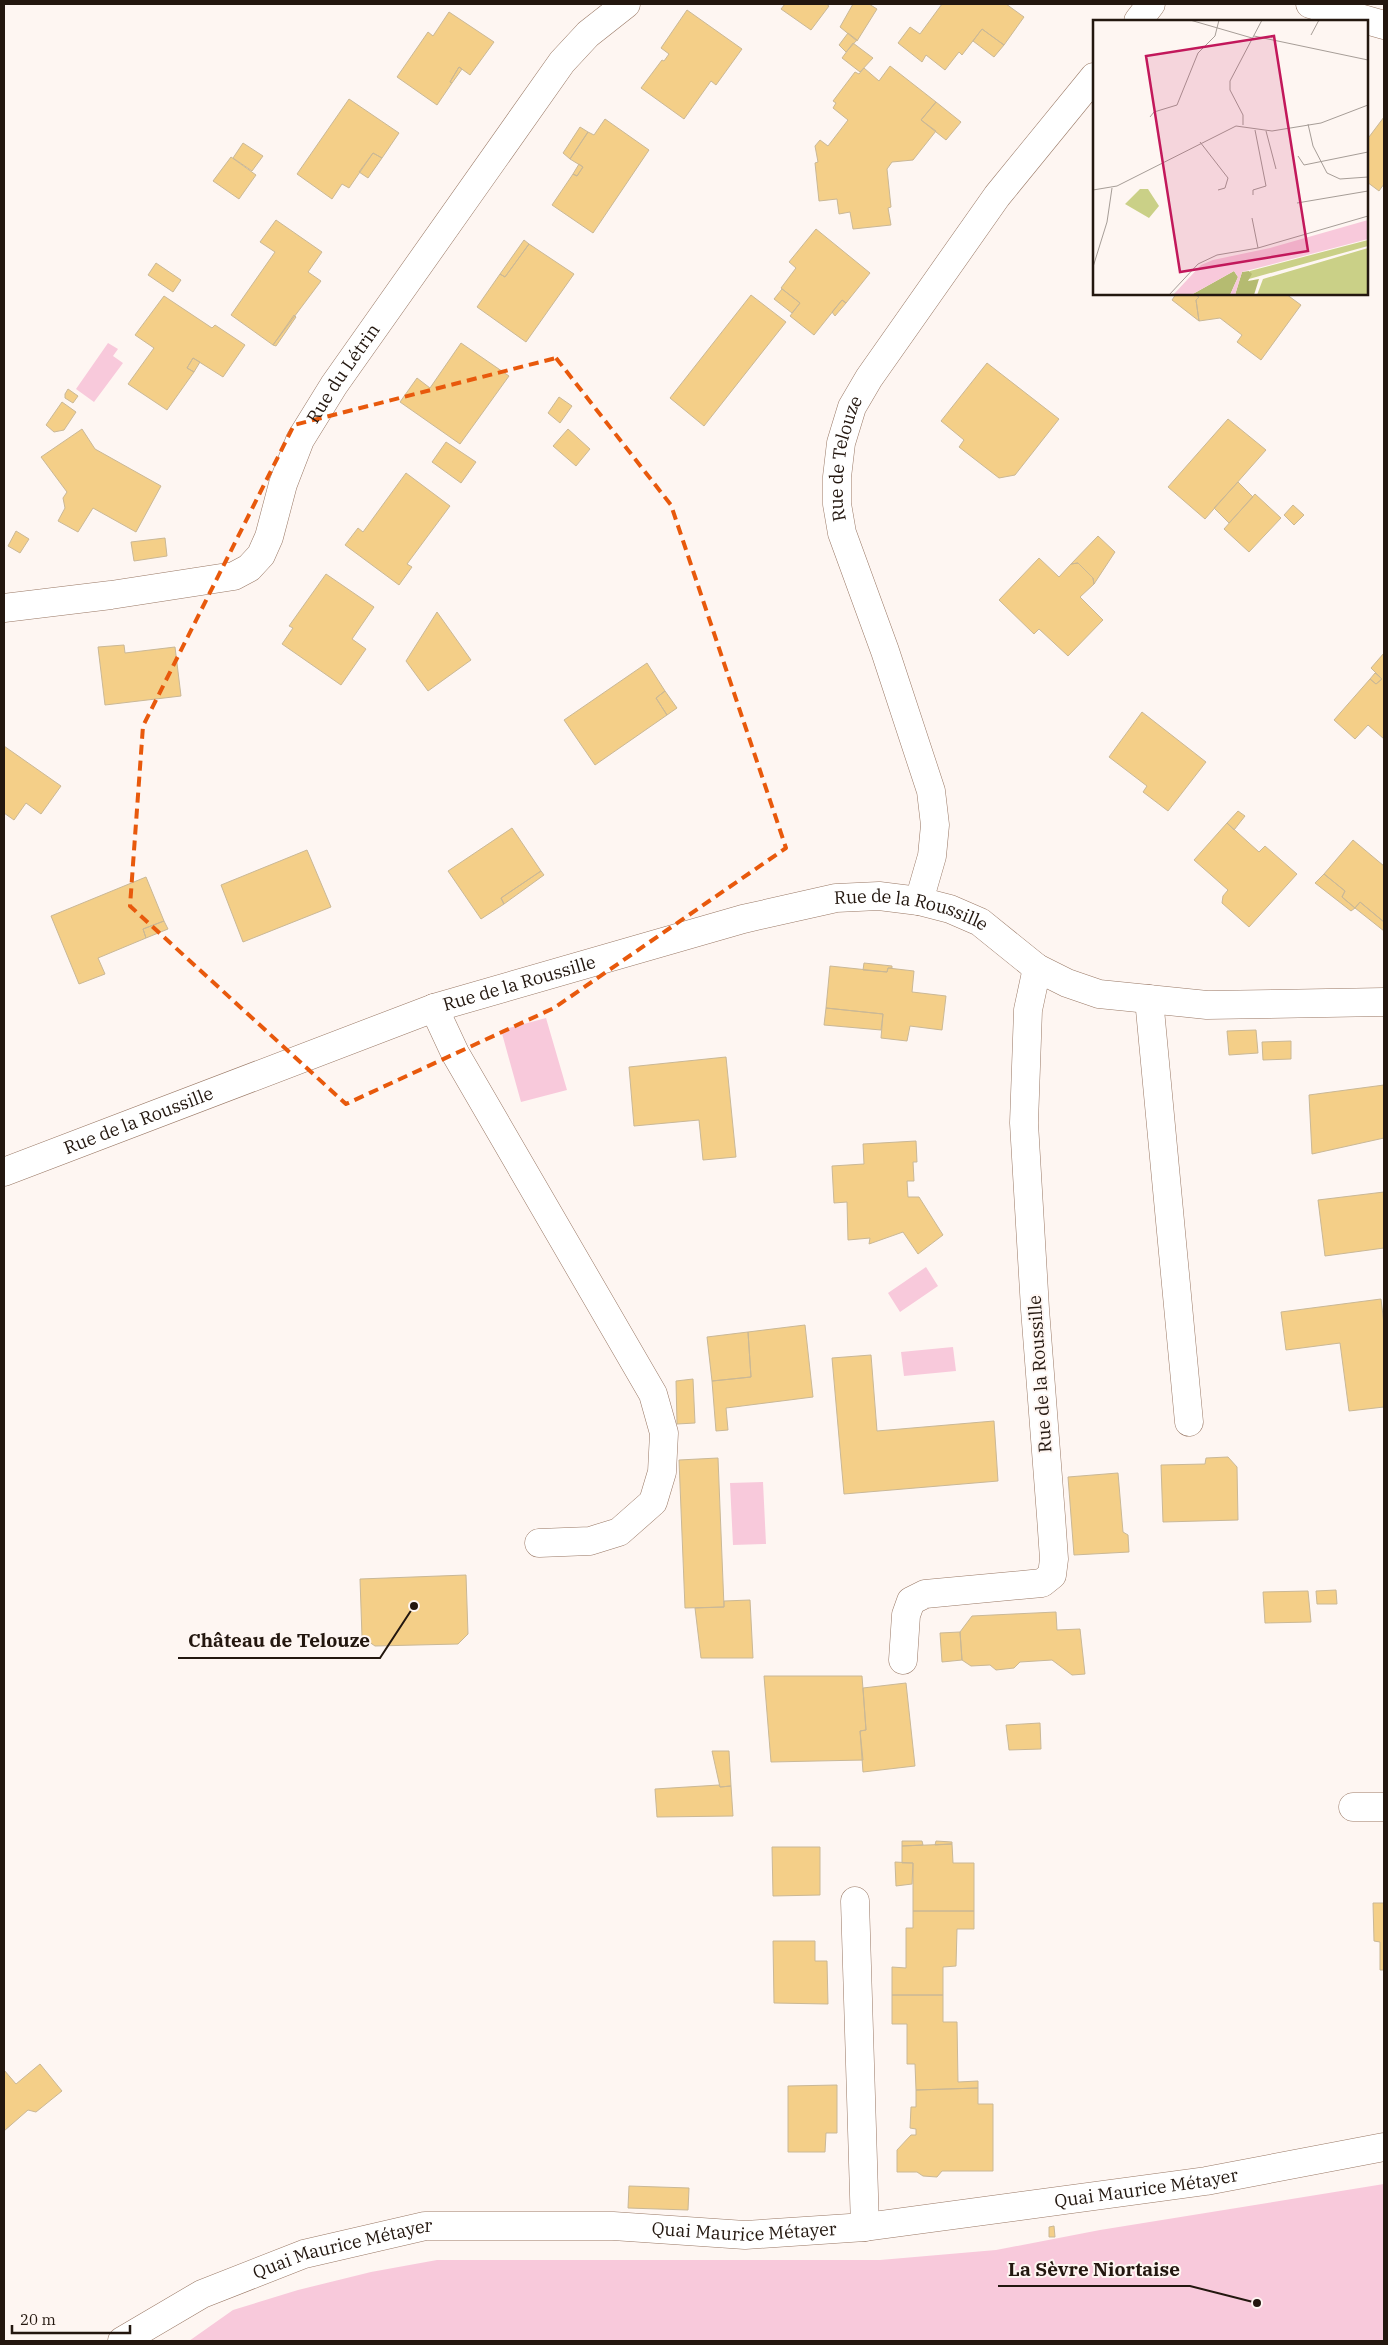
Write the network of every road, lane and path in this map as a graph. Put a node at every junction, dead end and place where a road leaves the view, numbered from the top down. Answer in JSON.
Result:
{"nodes":[{"id":1,"x":626,"y":4,"type":"edge"},
{"id":2,"x":1151,"y":4,"type":"edge"},
{"id":3,"x":1310,"y":4,"type":"edge"},
{"id":4,"x":1139,"y":20,"type":"edge"},
{"id":5,"x":1366,"y":20,"type":"edge"},
{"id":6,"x":1368,"y":20,"type":"edge"},
{"id":7,"x":1384,"y":25,"type":"edge"},
{"id":8,"x":1093,"y":78,"type":"edge"},
{"id":9,"x":4,"y":608,"type":"edge"},
{"id":10,"x":918,"y":901,"type":"junction"},
{"id":11,"x":1037,"y":968,"type":"junction"},
{"id":12,"x":1149,"y":999,"type":"junction"},
{"id":13,"x":1384,"y":1002,"type":"edge"},
{"id":14,"x":434,"y":1008,"type":"junction"},
{"id":15,"x":4,"y":1172,"type":"edge"},
{"id":16,"x":1188,"y":1422,"type":"dead end"},
{"id":17,"x":539,"y":1543,"type":"dead end"},
{"id":18,"x":903,"y":1660,"type":"dead end"},
{"id":19,"x":1353,"y":1807,"type":"dead end"},
{"id":20,"x":1384,"y":1807,"type":"edge"},
{"id":21,"x":855,"y":1901,"type":"dead end"},
{"id":22,"x":1384,"y":2147,"type":"edge"},
{"id":23,"x":865,"y":2227,"type":"junction"},
{"id":24,"x":122,"y":2341,"type":"edge"}],
"edges":[{"from":1,"to":9,"type":"street","name":"Rue du Létrin"},
{"from":2,"to":4,"type":"street"},
{"from":3,"to":5,"type":"street"},
{"from":6,"to":7,"type":"street"},
{"from":8,"to":10,"type":"street","name":"Rue de Telouze"},
{"from":10,"to":11,"type":"street","name":"Rue de la Roussille"},
{"from":10,"to":14,"type":"street","name":"Rue de la Roussille"},
{"from":11,"to":12,"type":"street","name":"Rue de la Roussille"},
{"from":11,"to":18,"type":"street","name":"Rue de la Roussille"},
{"from":12,"to":13,"type":"street","name":"Rue de la Roussille"},
{"from":12,"to":16,"type":"street"},
{"from":14,"to":15,"type":"street","name":"Rue de la Roussille"},
{"from":14,"to":17,"type":"street"},
{"from":19,"to":20,"type":"street"},
{"from":21,"to":23,"type":"street"},
{"from":22,"to":23,"type":"street","name":"Quai Maurice Métayer"},
{"from":23,"to":24,"type":"street","name":"Quai Maurice Métayer"}]}
